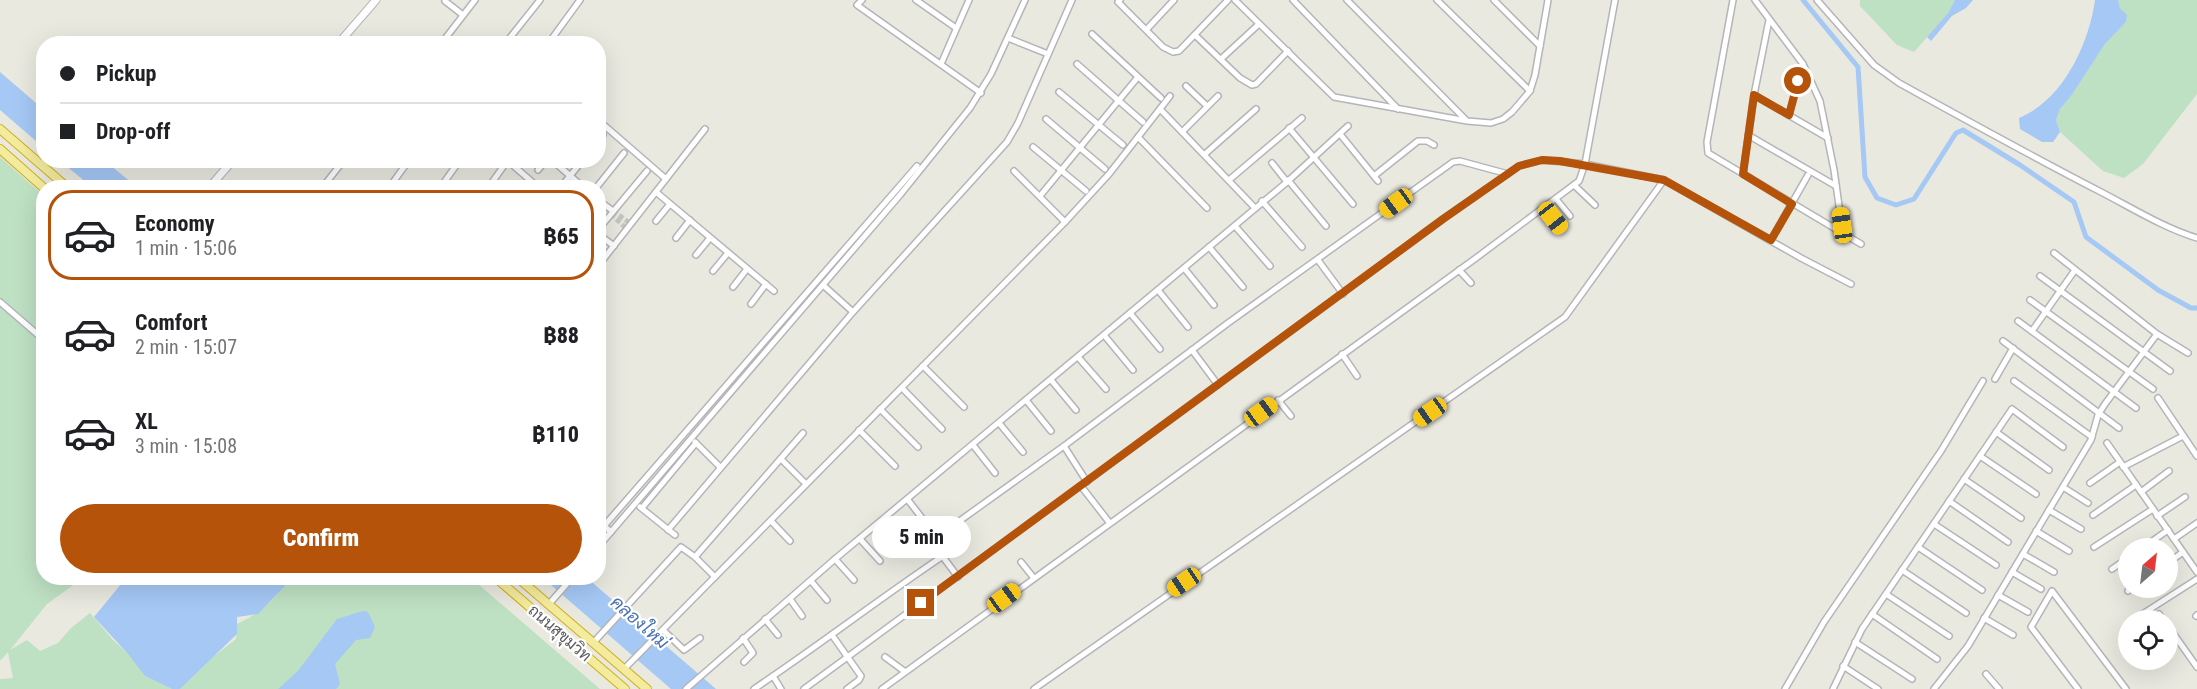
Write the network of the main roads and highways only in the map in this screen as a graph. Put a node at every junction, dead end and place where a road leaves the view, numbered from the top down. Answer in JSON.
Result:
{"nodes":[{"id":1,"x":376,"y":0,"type":"edge"},
{"id":2,"x":345,"y":36,"type":"edge"},
{"id":3,"x":0,"y":129,"type":"edge"},
{"id":4,"x":0,"y":149,"type":"edge"},
{"id":5,"x":36,"y":160,"type":"edge"},
{"id":6,"x":45,"y":168,"type":"edge"},
{"id":7,"x":226,"y":168,"type":"edge"},
{"id":8,"x":59,"y":180,"type":"edge"},
{"id":9,"x":216,"y":180,"type":"edge"},
{"id":10,"x":36,"y":181,"type":"edge"},
{"id":11,"x":504,"y":585,"type":"edge"},
{"id":12,"x":528,"y":585,"type":"edge"},
{"id":13,"x":625,"y":689,"type":"edge"},
{"id":14,"x":647,"y":689,"type":"edge"}],
"edges":[{"from":1,"to":2,"type":"main road"},
{"from":3,"to":5,"type":"highway"},
{"from":4,"to":10,"type":"highway"},
{"from":6,"to":8,"type":"highway"},
{"from":7,"to":9,"type":"main road"},
{"from":11,"to":13,"type":"highway","name":"ถนนสุขุมวิท"},
{"from":12,"to":14,"type":"highway","name":"ถนนสุขุมวิท"}]}
